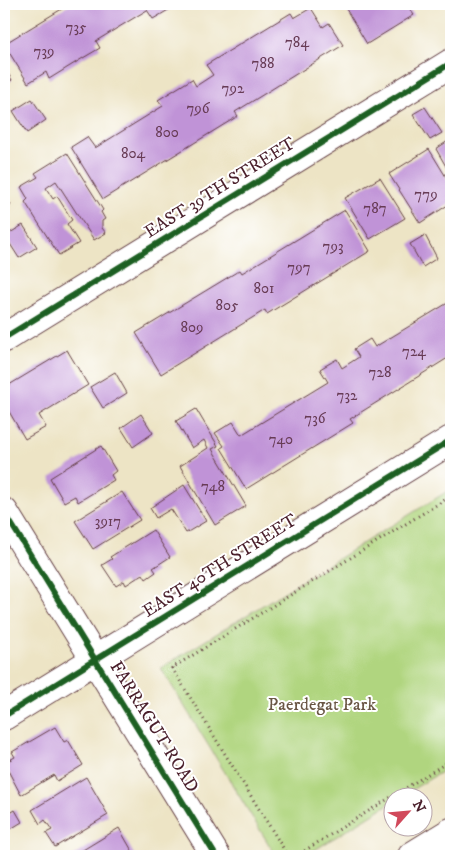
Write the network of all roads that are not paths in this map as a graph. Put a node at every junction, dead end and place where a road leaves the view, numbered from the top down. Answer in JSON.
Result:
{"nodes":[{"id":1,"x":451,"y":63,"type":"edge"},
{"id":2,"x":4,"y":338,"type":"edge"},
{"id":3,"x":451,"y":440,"type":"edge"},
{"id":4,"x":4,"y":512,"type":"edge"},
{"id":5,"x":95,"y":660,"type":"junction"},
{"id":6,"x":4,"y":716,"type":"edge"},
{"id":7,"x":451,"y":832,"type":"edge"},
{"id":8,"x":216,"y":856,"type":"edge"},
{"id":9,"x":412,"y":856,"type":"edge"}],
"edges":[{"from":1,"to":2,"type":"street","name":"EAST 39TH STREET"},
{"from":3,"to":5,"type":"street","name":"EAST 40TH STREET"},
{"from":4,"to":5,"type":"street","name":"FARRAGUT ROAD"},
{"from":5,"to":6,"type":"street","name":"EAST 40TH STREET"},
{"from":5,"to":8,"type":"street","name":"FARRAGUT ROAD"},
{"from":7,"to":9,"type":"street"}]}
